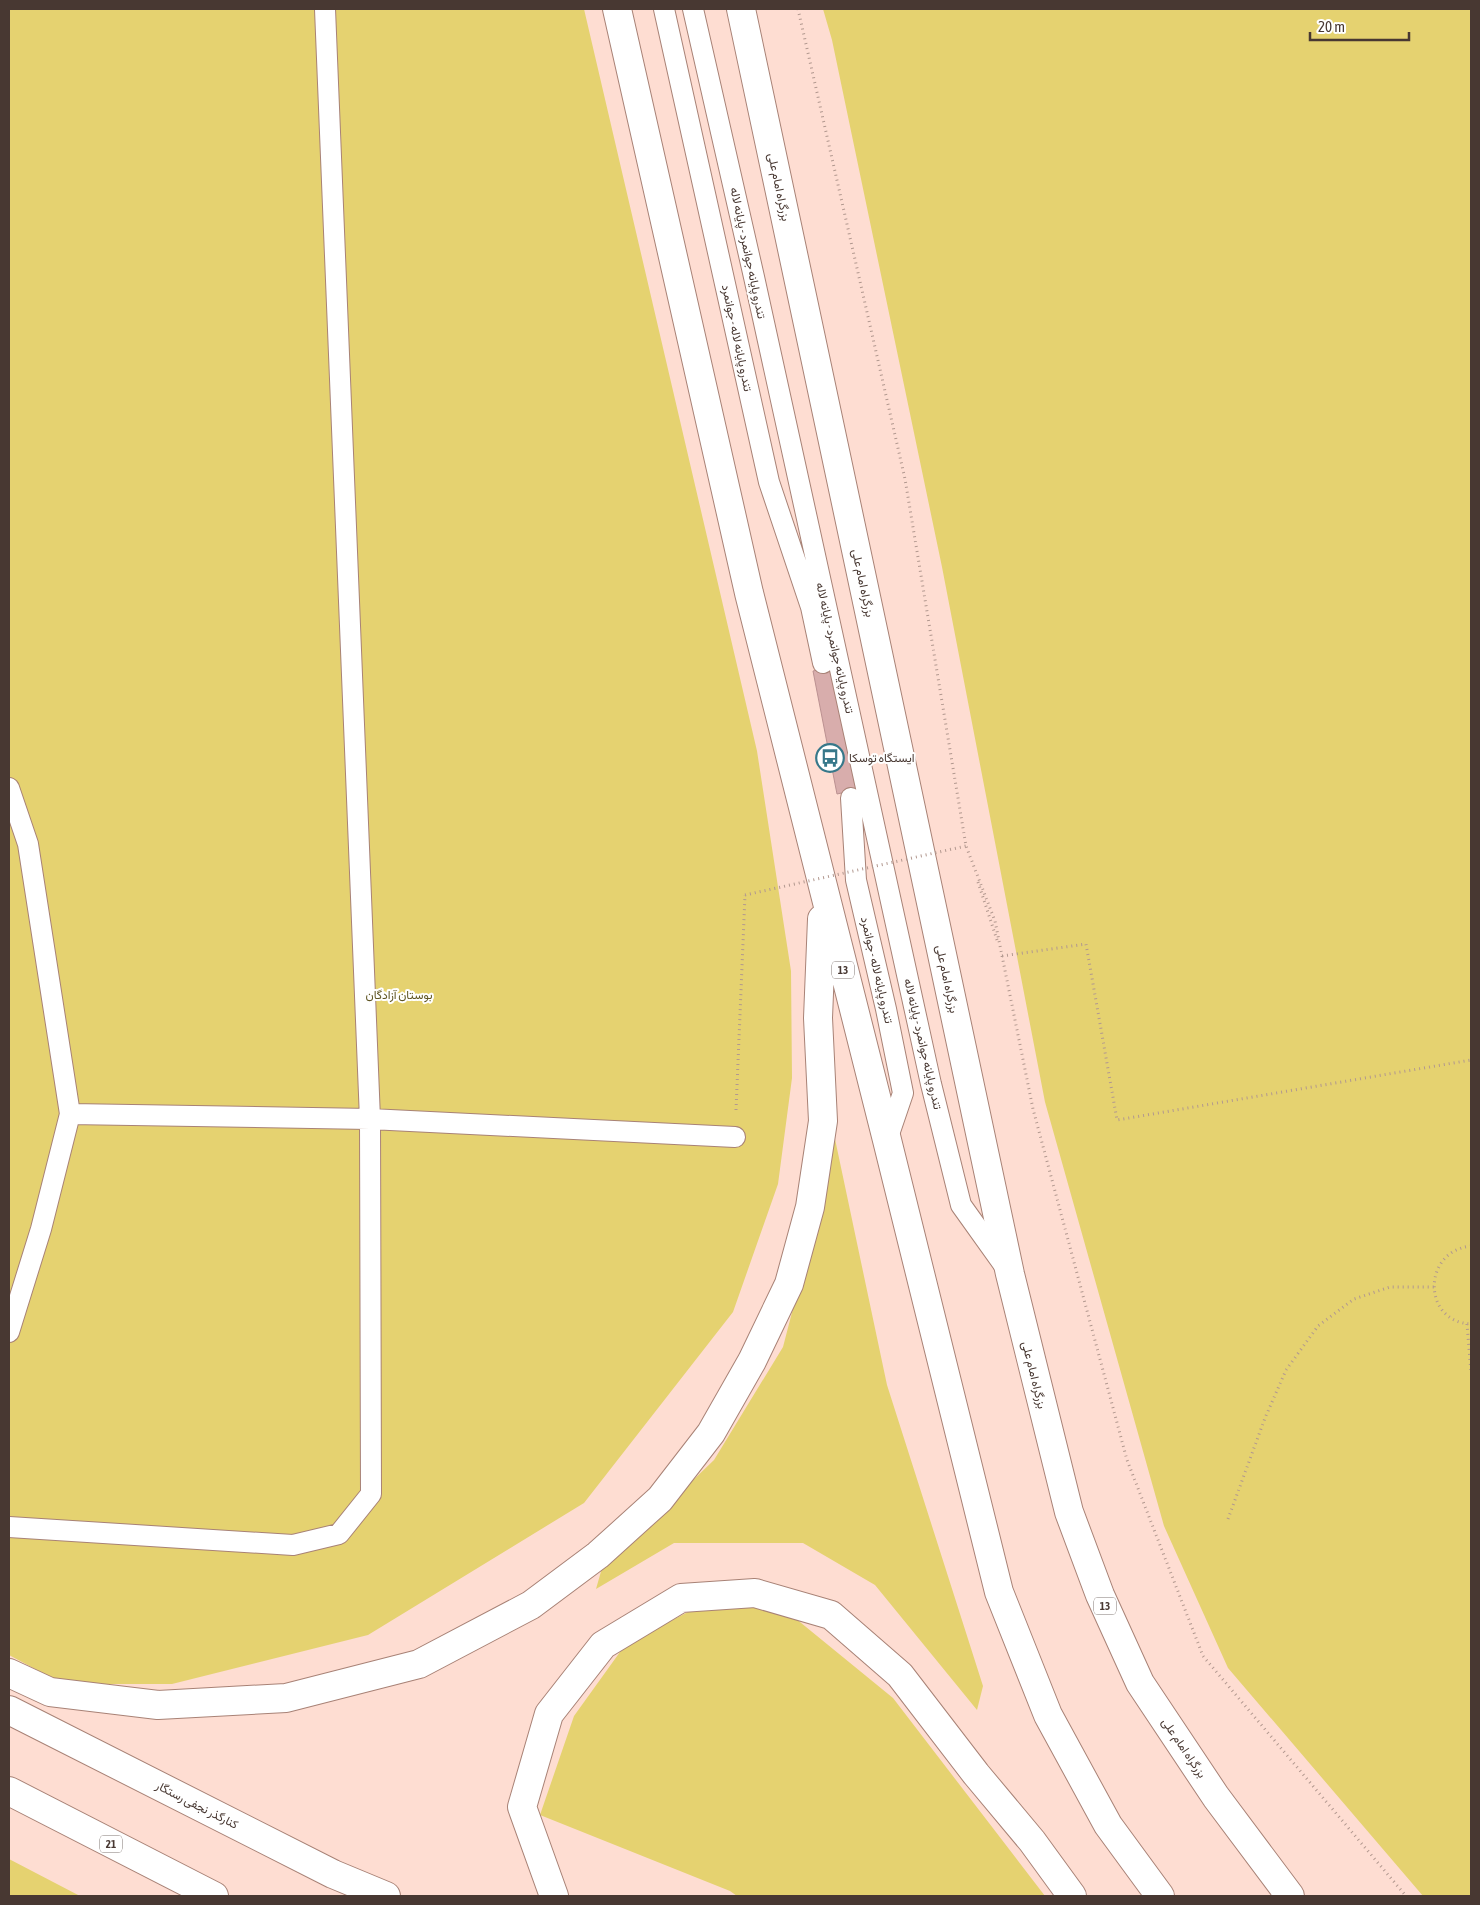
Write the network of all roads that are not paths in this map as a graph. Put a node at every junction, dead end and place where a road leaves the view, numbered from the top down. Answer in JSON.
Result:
{"nodes":[{"id":1,"x":325,"y":9,"type":"edge"},
{"id":2,"x":617,"y":9,"type":"edge"},
{"id":3,"x":664,"y":9,"type":"edge"},
{"id":4,"x":692,"y":9,"type":"edge"},
{"id":5,"x":741,"y":9,"type":"edge"},
{"id":6,"x":823,"y":663,"type":"dead end"},
{"id":7,"x":9,"y":788,"type":"edge"},
{"id":8,"x":851,"y":798,"type":"dead end"},
{"id":9,"x":823,"y":888,"type":"junction"},
{"id":10,"x":70,"y":1114,"type":"junction"},
{"id":11,"x":370,"y":1119,"type":"junction"},
{"id":12,"x":735,"y":1137,"type":"road end"},
{"id":13,"x":887,"y":1140,"type":"junction"},
{"id":14,"x":1010,"y":1274,"type":"junction"},
{"id":15,"x":9,"y":1332,"type":"edge"},
{"id":16,"x":9,"y":1527,"type":"edge"},
{"id":17,"x":9,"y":1673,"type":"edge"},
{"id":18,"x":9,"y":1710,"type":"edge"},
{"id":19,"x":9,"y":1792,"type":"edge"},
{"id":20,"x":214,"y":1896,"type":"edge"},
{"id":21,"x":386,"y":1896,"type":"edge"},
{"id":22,"x":554,"y":1896,"type":"edge"},
{"id":23,"x":1072,"y":1896,"type":"edge"},
{"id":24,"x":1160,"y":1896,"type":"edge"},
{"id":25,"x":1290,"y":1896,"type":"edge"}],
"edges":[{"from":1,"to":11,"type":"lane"},
{"from":2,"to":9,"type":"main road","number":"13"},
{"from":3,"to":6,"type":"lane","name":"تندرو پایانه لاله - جوانمرد"},
{"from":4,"to":14,"type":"lane","name":"تندرو پایانه جوانمرد - پایانه لاله"},
{"from":5,"to":14,"type":"main road","name":"بزرگراه امام علی","number":"13"},
{"from":7,"to":10,"type":"lane"},
{"from":8,"to":13,"type":"lane","name":"تندرو پایانه لاله - جوانمرد"},
{"from":9,"to":13,"type":"main road","number":"13"},
{"from":9,"to":17,"type":"main road"},
{"from":10,"to":11,"type":"lane"},
{"from":10,"to":15,"type":"lane"},
{"from":11,"to":12,"type":"lane"},
{"from":11,"to":16,"type":"lane"},
{"from":13,"to":24,"type":"main road","number":"13"},
{"from":14,"to":25,"type":"main road","name":"بزرگراه امام علی","number":"13"},
{"from":18,"to":21,"type":"main road","name":"کنارگذر نجفی رستگار"},
{"from":19,"to":20,"type":"main road","number":"21"},
{"from":22,"to":23,"type":"main road"}]}
